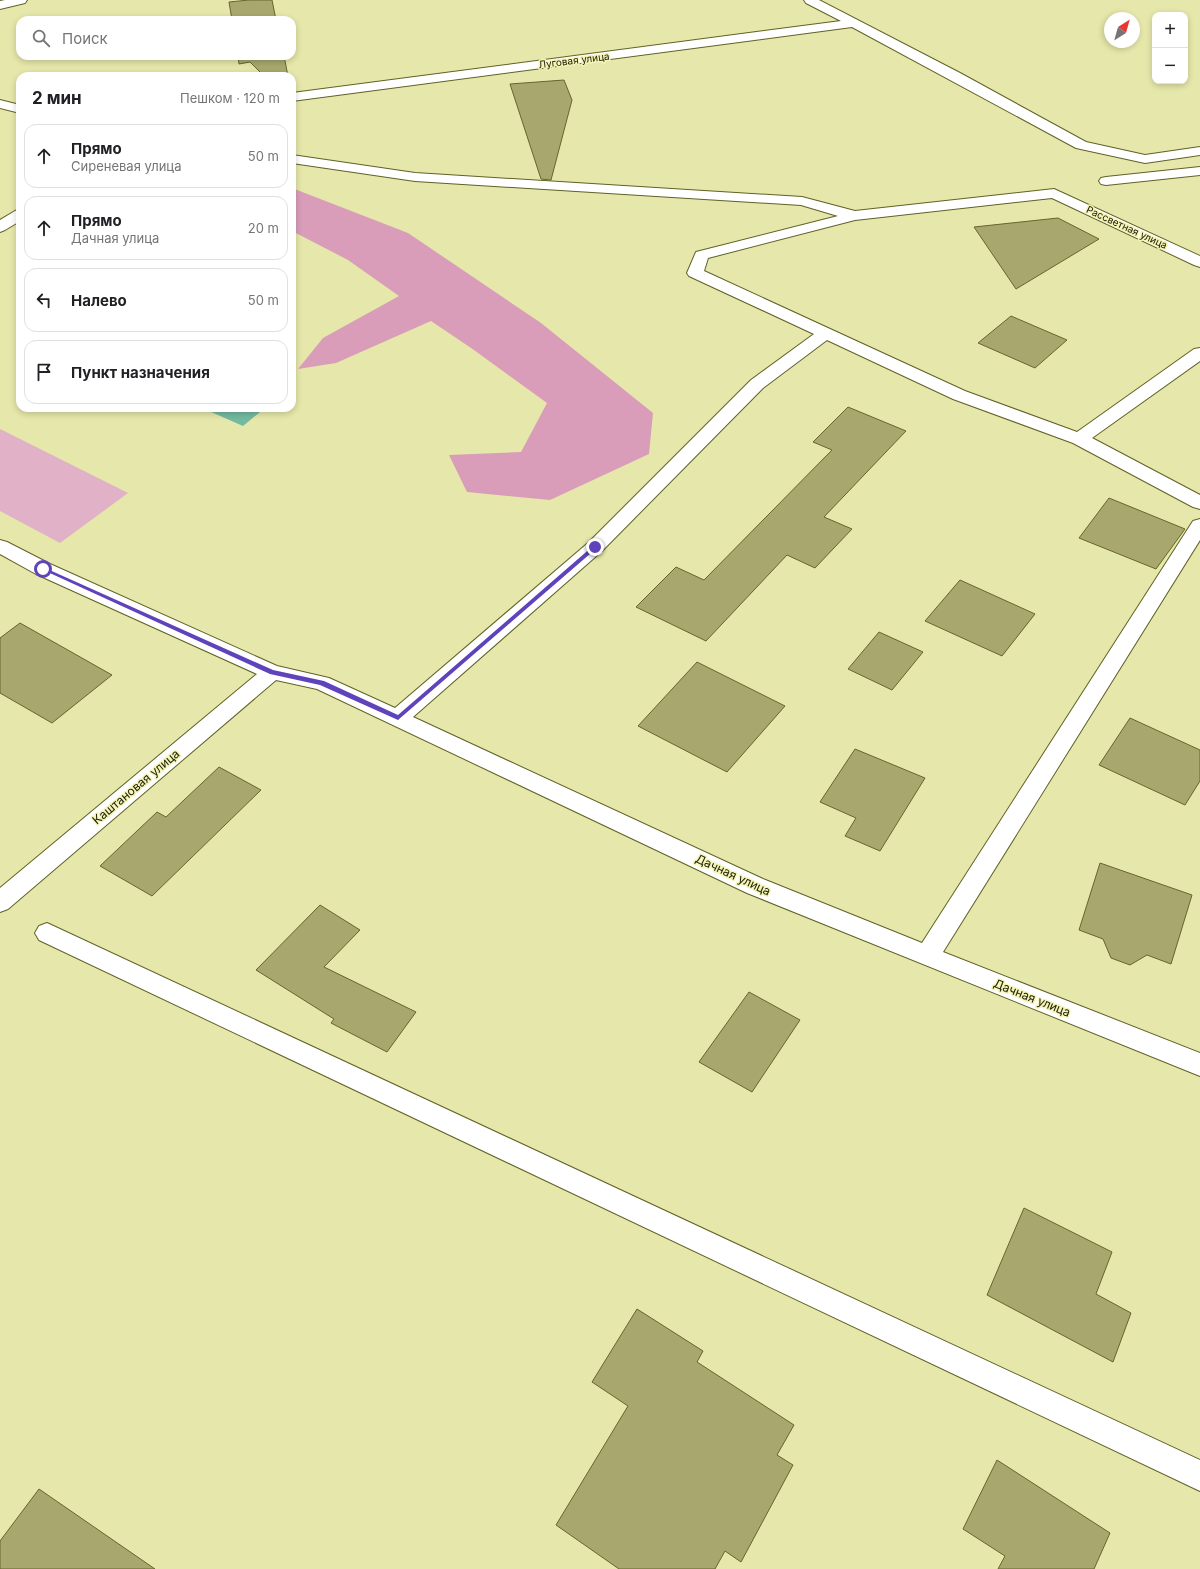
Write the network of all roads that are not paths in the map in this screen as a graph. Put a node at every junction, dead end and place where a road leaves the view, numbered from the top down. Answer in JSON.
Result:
{"nodes":[{"id":1,"x":21,"y":0,"type":"edge"},
{"id":2,"x":810,"y":0,"type":"edge"},
{"id":3,"x":0,"y":5,"type":"edge"},
{"id":4,"x":855,"y":23,"type":"junction"},
{"id":5,"x":296,"y":96,"type":"edge"},
{"id":6,"x":0,"y":104,"type":"edge"},
{"id":7,"x":16,"y":108,"type":"edge"},
{"id":8,"x":1200,"y":151,"type":"edge"},
{"id":9,"x":296,"y":160,"type":"edge"},
{"id":10,"x":1200,"y":171,"type":"edge"},
{"id":11,"x":1106,"y":180,"type":"dead end"},
{"id":12,"x":16,"y":216,"type":"edge"},
{"id":13,"x":855,"y":216,"type":"junction"},
{"id":14,"x":0,"y":226,"type":"edge"},
{"id":15,"x":1200,"y":262,"type":"edge"},
{"id":16,"x":826,"y":333,"type":"junction"},
{"id":17,"x":1200,"y":353,"type":"edge"},
{"id":18,"x":1079,"y":440,"type":"junction"},
{"id":19,"x":1200,"y":503,"type":"edge"},
{"id":20,"x":1200,"y":525,"type":"edge"},
{"id":21,"x":0,"y":546,"type":"edge"},
{"id":22,"x":272,"y":672,"type":"junction"},
{"id":23,"x":398,"y":718,"type":"junction"},
{"id":24,"x":0,"y":902,"type":"edge"},
{"id":25,"x":47,"y":933,"type":"dead end"},
{"id":26,"x":927,"y":956,"type":"junction"},
{"id":27,"x":1200,"y":1065,"type":"edge"},
{"id":28,"x":1200,"y":1476,"type":"edge"}],
"edges":[{"from":1,"to":3,"type":"street"},
{"from":2,"to":4,"type":"street"},
{"from":4,"to":5,"type":"street","name":"Луговая улица"},
{"from":4,"to":8,"type":"street"},
{"from":6,"to":7,"type":"street"},
{"from":9,"to":13,"type":"street"},
{"from":10,"to":11,"type":"street"},
{"from":12,"to":14,"type":"street"},
{"from":13,"to":15,"type":"street","name":"Рассветная улица"},
{"from":13,"to":16,"type":"street"},
{"from":16,"to":18,"type":"street"},
{"from":16,"to":23,"type":"street"},
{"from":17,"to":18,"type":"street"},
{"from":18,"to":19,"type":"street"},
{"from":20,"to":26,"type":"street"},
{"from":21,"to":22,"type":"street","name":"Дачная улица"},
{"from":22,"to":23,"type":"street","name":"Дачная улица"},
{"from":22,"to":24,"type":"street","name":"Каштановая улица"},
{"from":23,"to":26,"type":"street","name":"Дачная улица"},
{"from":25,"to":28,"type":"street"},
{"from":26,"to":27,"type":"street","name":"Дачная улица"}]}
